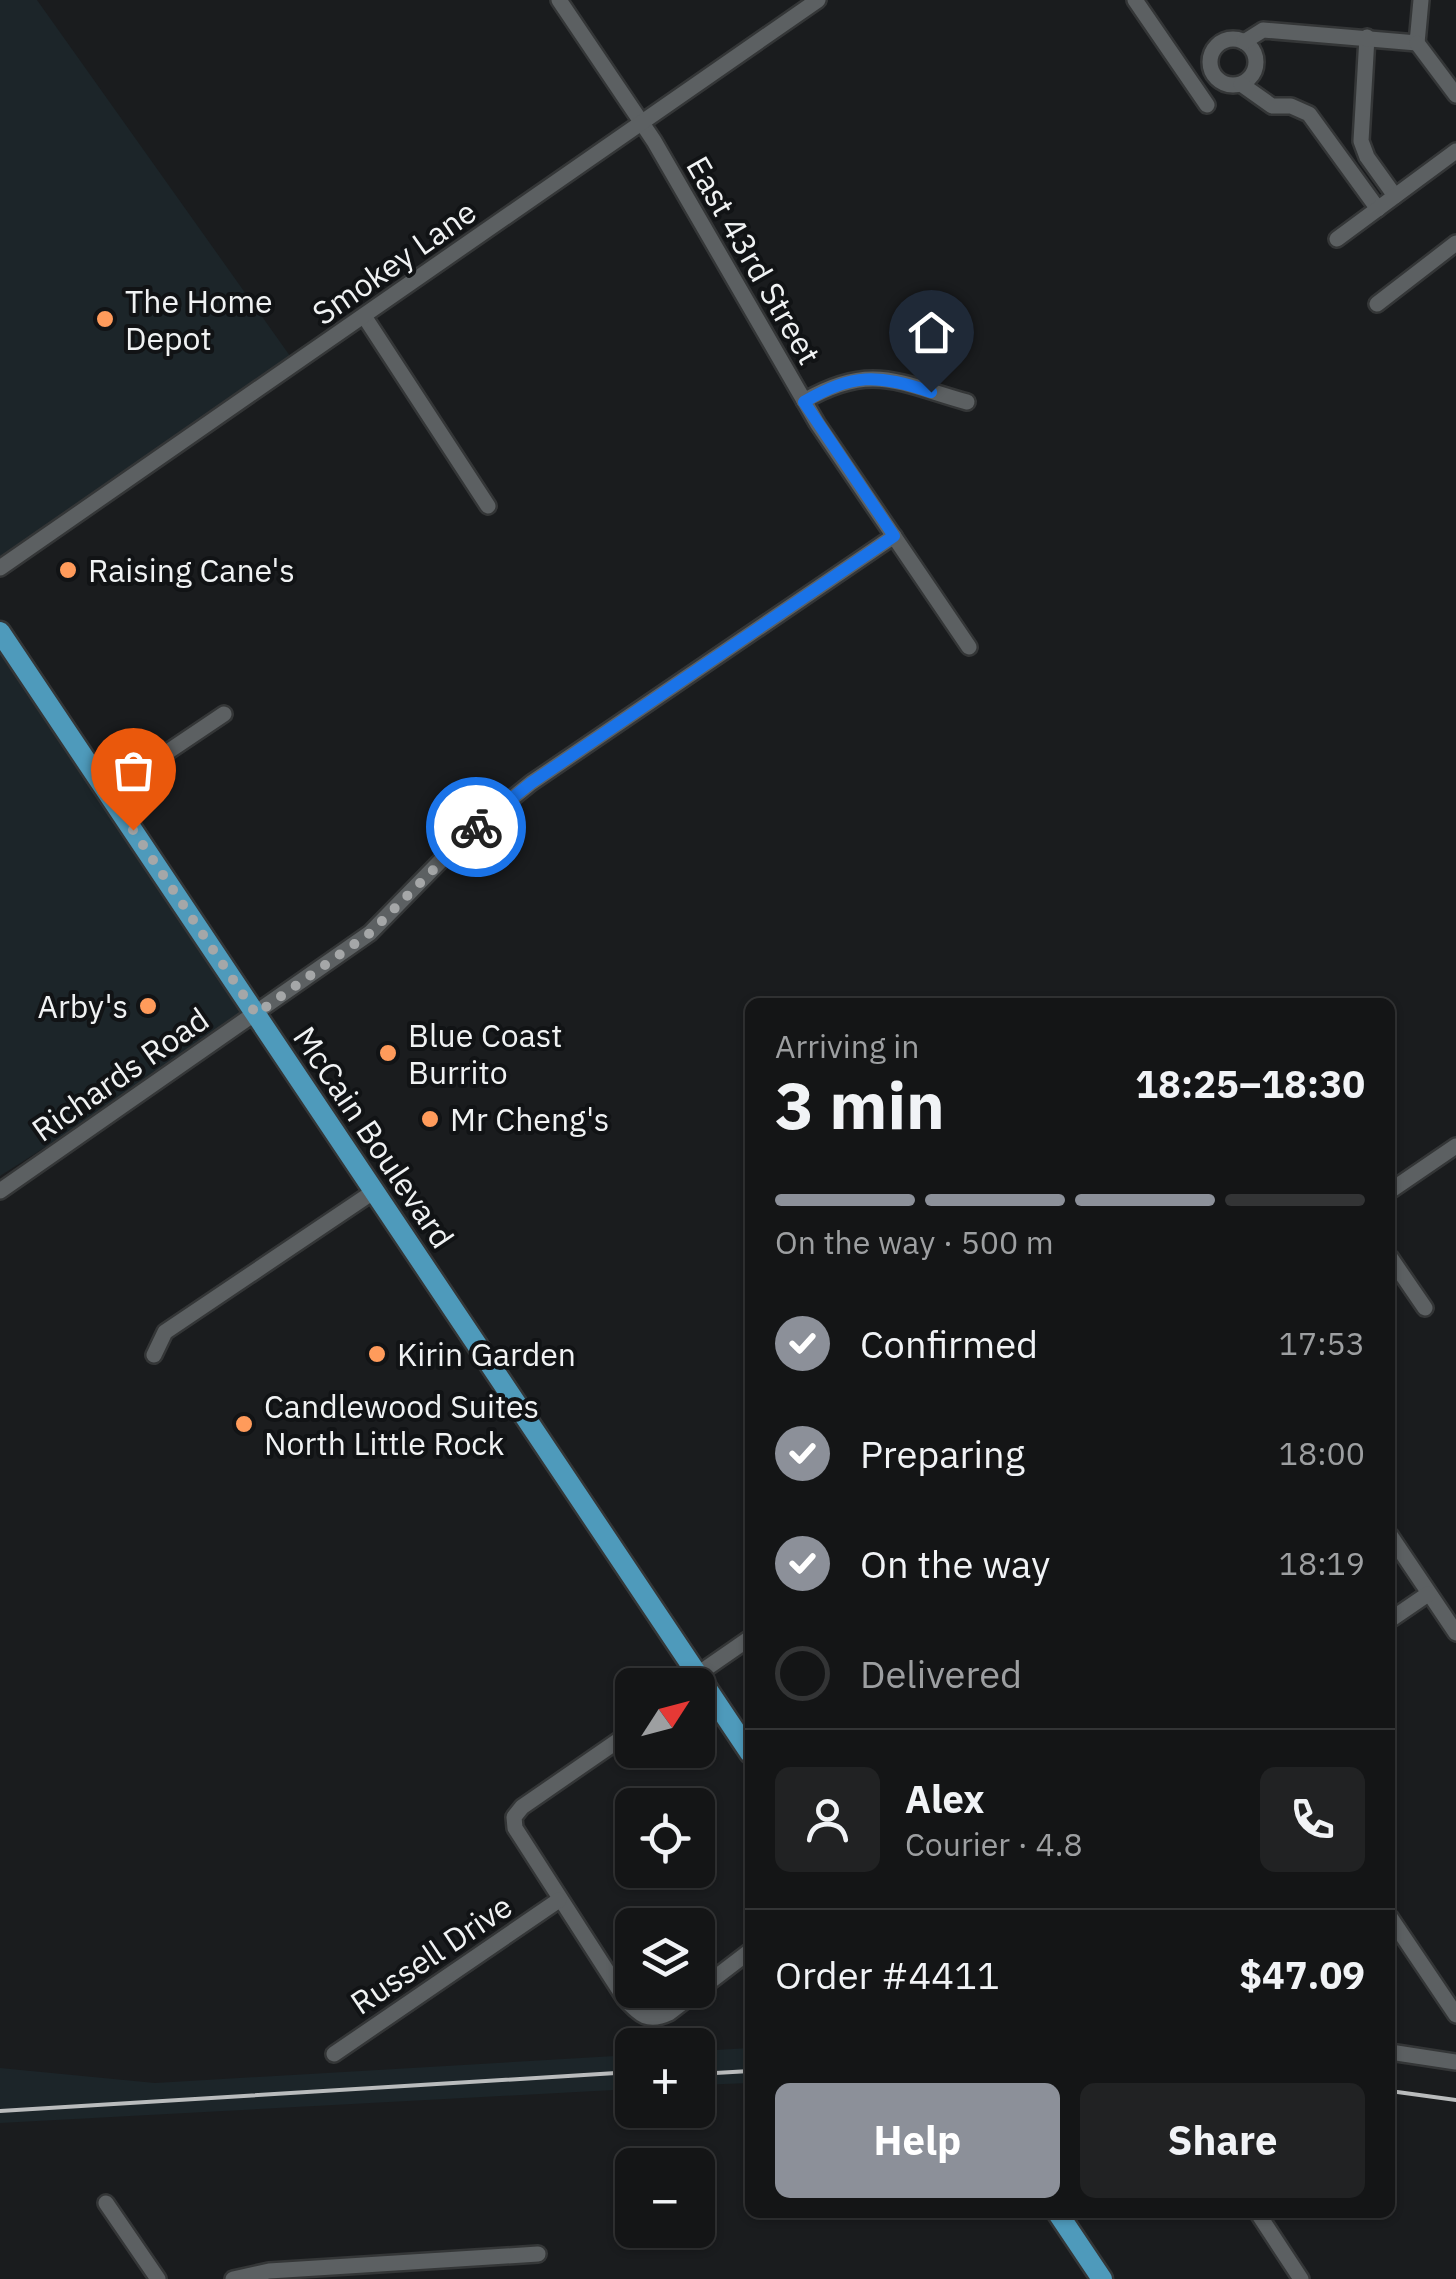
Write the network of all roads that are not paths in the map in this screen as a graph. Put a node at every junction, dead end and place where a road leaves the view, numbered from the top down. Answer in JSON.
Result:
{"nodes":[{"id":1,"x":559,"y":0,"type":"edge"},
{"id":2,"x":818,"y":0,"type":"edge"},
{"id":3,"x":1135,"y":0,"type":"edge"},
{"id":4,"x":1421,"y":0,"type":"edge"},
{"id":5,"x":1367,"y":37,"type":"junction"},
{"id":6,"x":1244,"y":42,"type":"junction"},
{"id":7,"x":1417,"y":43,"type":"junction"},
{"id":8,"x":1215,"y":75,"type":"junction"},
{"id":9,"x":1241,"y":84,"type":"junction"},
{"id":10,"x":1456,"y":95,"type":"edge"},
{"id":11,"x":642,"y":122,"type":"junction"},
{"id":12,"x":1456,"y":151,"type":"edge"},
{"id":13,"x":1395,"y":196,"type":"junction"},
{"id":14,"x":1378,"y":209,"type":"junction"},
{"id":15,"x":1337,"y":240,"type":"dead end"},
{"id":16,"x":1456,"y":243,"type":"edge"},
{"id":17,"x":1377,"y":304,"type":"dead end"},
{"id":18,"x":364,"y":316,"type":"junction"},
{"id":19,"x":804,"y":402,"type":"junction"},
{"id":20,"x":967,"y":402,"type":"dead end"},
{"id":21,"x":488,"y":506,"type":"dead end"},
{"id":22,"x":894,"y":536,"type":"junction"},
{"id":23,"x":0,"y":568,"type":"edge"},
{"id":24,"x":0,"y":632,"type":"edge"},
{"id":25,"x":969,"y":647,"type":"dead end"},
{"id":26,"x":224,"y":714,"type":"dead end"},
{"id":27,"x":108,"y":792,"type":"junction"},
{"id":28,"x":256,"y":1014,"type":"junction"},
{"id":29,"x":1456,"y":1146,"type":"edge"},
{"id":30,"x":1395,"y":1188,"type":"edge"},
{"id":31,"x":0,"y":1192,"type":"edge"},
{"id":32,"x":373,"y":1192,"type":"junction"},
{"id":33,"x":1395,"y":1264,"type":"edge"},
{"id":34,"x":1425,"y":1308,"type":"dead end"},
{"id":35,"x":154,"y":1355,"type":"dead end"},
{"id":36,"x":1395,"y":1543,"type":"edge"},
{"id":37,"x":1428,"y":1594,"type":"junction"},
{"id":38,"x":1395,"y":1617,"type":"edge"},
{"id":39,"x":1456,"y":1633,"type":"edge"},
{"id":40,"x":745,"y":1642,"type":"edge"},
{"id":41,"x":691,"y":1668,"type":"edge"},
{"id":42,"x":714,"y":1668,"type":"edge"},
{"id":43,"x":715,"y":1703,"type":"edge"},
{"id":44,"x":615,"y":1743,"type":"edge"},
{"id":45,"x":745,"y":1746,"type":"edge"},
{"id":46,"x":559,"y":1900,"type":"junction"},
{"id":47,"x":1395,"y":1924,"type":"edge"},
{"id":48,"x":745,"y":1956,"type":"edge"},
{"id":49,"x":1456,"y":2016,"type":"edge"},
{"id":50,"x":1395,"y":2053,"type":"edge"},
{"id":51,"x":334,"y":2054,"type":"dead end"},
{"id":52,"x":1456,"y":2062,"type":"edge"},
{"id":53,"x":106,"y":2203,"type":"dead end"},
{"id":54,"x":1061,"y":2218,"type":"edge"},
{"id":55,"x":1261,"y":2218,"type":"edge"},
{"id":56,"x":538,"y":2254,"type":"dead end"},
{"id":57,"x":158,"y":2279,"type":"edge"},
{"id":58,"x":233,"y":2279,"type":"edge"},
{"id":59,"x":1102,"y":2279,"type":"edge"},
{"id":60,"x":1301,"y":2279,"type":"edge"}],
"edges":[{"from":1,"to":11,"type":"street","name":"East 43rd Street"},
{"from":2,"to":11,"type":"street","name":"Smokey Lane"},
{"from":3,"to":8,"type":"street"},
{"from":4,"to":7,"type":"street"},
{"from":5,"to":6,"type":"street"},
{"from":5,"to":7,"type":"street"},
{"from":5,"to":13,"type":"street"},
{"from":6,"to":8,"type":"street"},
{"from":6,"to":9,"type":"street"},
{"from":7,"to":10,"type":"street"},
{"from":8,"to":9,"type":"street"},
{"from":9,"to":14,"type":"street"},
{"from":11,"to":18,"type":"street","name":"Smokey Lane"},
{"from":11,"to":19,"type":"street","name":"East 43rd Street"},
{"from":12,"to":13,"type":"street"},
{"from":13,"to":14,"type":"street"},
{"from":14,"to":15,"type":"street"},
{"from":16,"to":17,"type":"street"},
{"from":18,"to":21,"type":"street"},
{"from":18,"to":23,"type":"street","name":"Smokey Lane"},
{"from":19,"to":20,"type":"street"},
{"from":19,"to":22,"type":"street","name":"East 43rd Street"},
{"from":22,"to":25,"type":"street","name":"East 43rd Street"},
{"from":22,"to":28,"type":"street","name":"Richards Road"},
{"from":24,"to":27,"type":"main road","name":"McCain Boulevard"},
{"from":26,"to":27,"type":"street"},
{"from":27,"to":28,"type":"main road","name":"McCain Boulevard"},
{"from":28,"to":31,"type":"street","name":"Richards Road"},
{"from":28,"to":32,"type":"main road","name":"McCain Boulevard"},
{"from":29,"to":30,"type":"street"},
{"from":32,"to":35,"type":"street"},
{"from":32,"to":41,"type":"main road","name":"McCain Boulevard"},
{"from":33,"to":34,"type":"street"},
{"from":36,"to":37,"type":"street"},
{"from":37,"to":38,"type":"street"},
{"from":37,"to":39,"type":"street"},
{"from":40,"to":42,"type":"street"},
{"from":43,"to":45,"type":"main road","name":"McCain Boulevard"},
{"from":44,"to":46,"type":"street"},
{"from":46,"to":48,"type":"street"},
{"from":46,"to":51,"type":"street","name":"Russell Drive"},
{"from":47,"to":49,"type":"street"},
{"from":50,"to":52,"type":"street"},
{"from":53,"to":57,"type":"street"},
{"from":54,"to":59,"type":"main road"},
{"from":55,"to":60,"type":"street"},
{"from":56,"to":58,"type":"street"}]}
